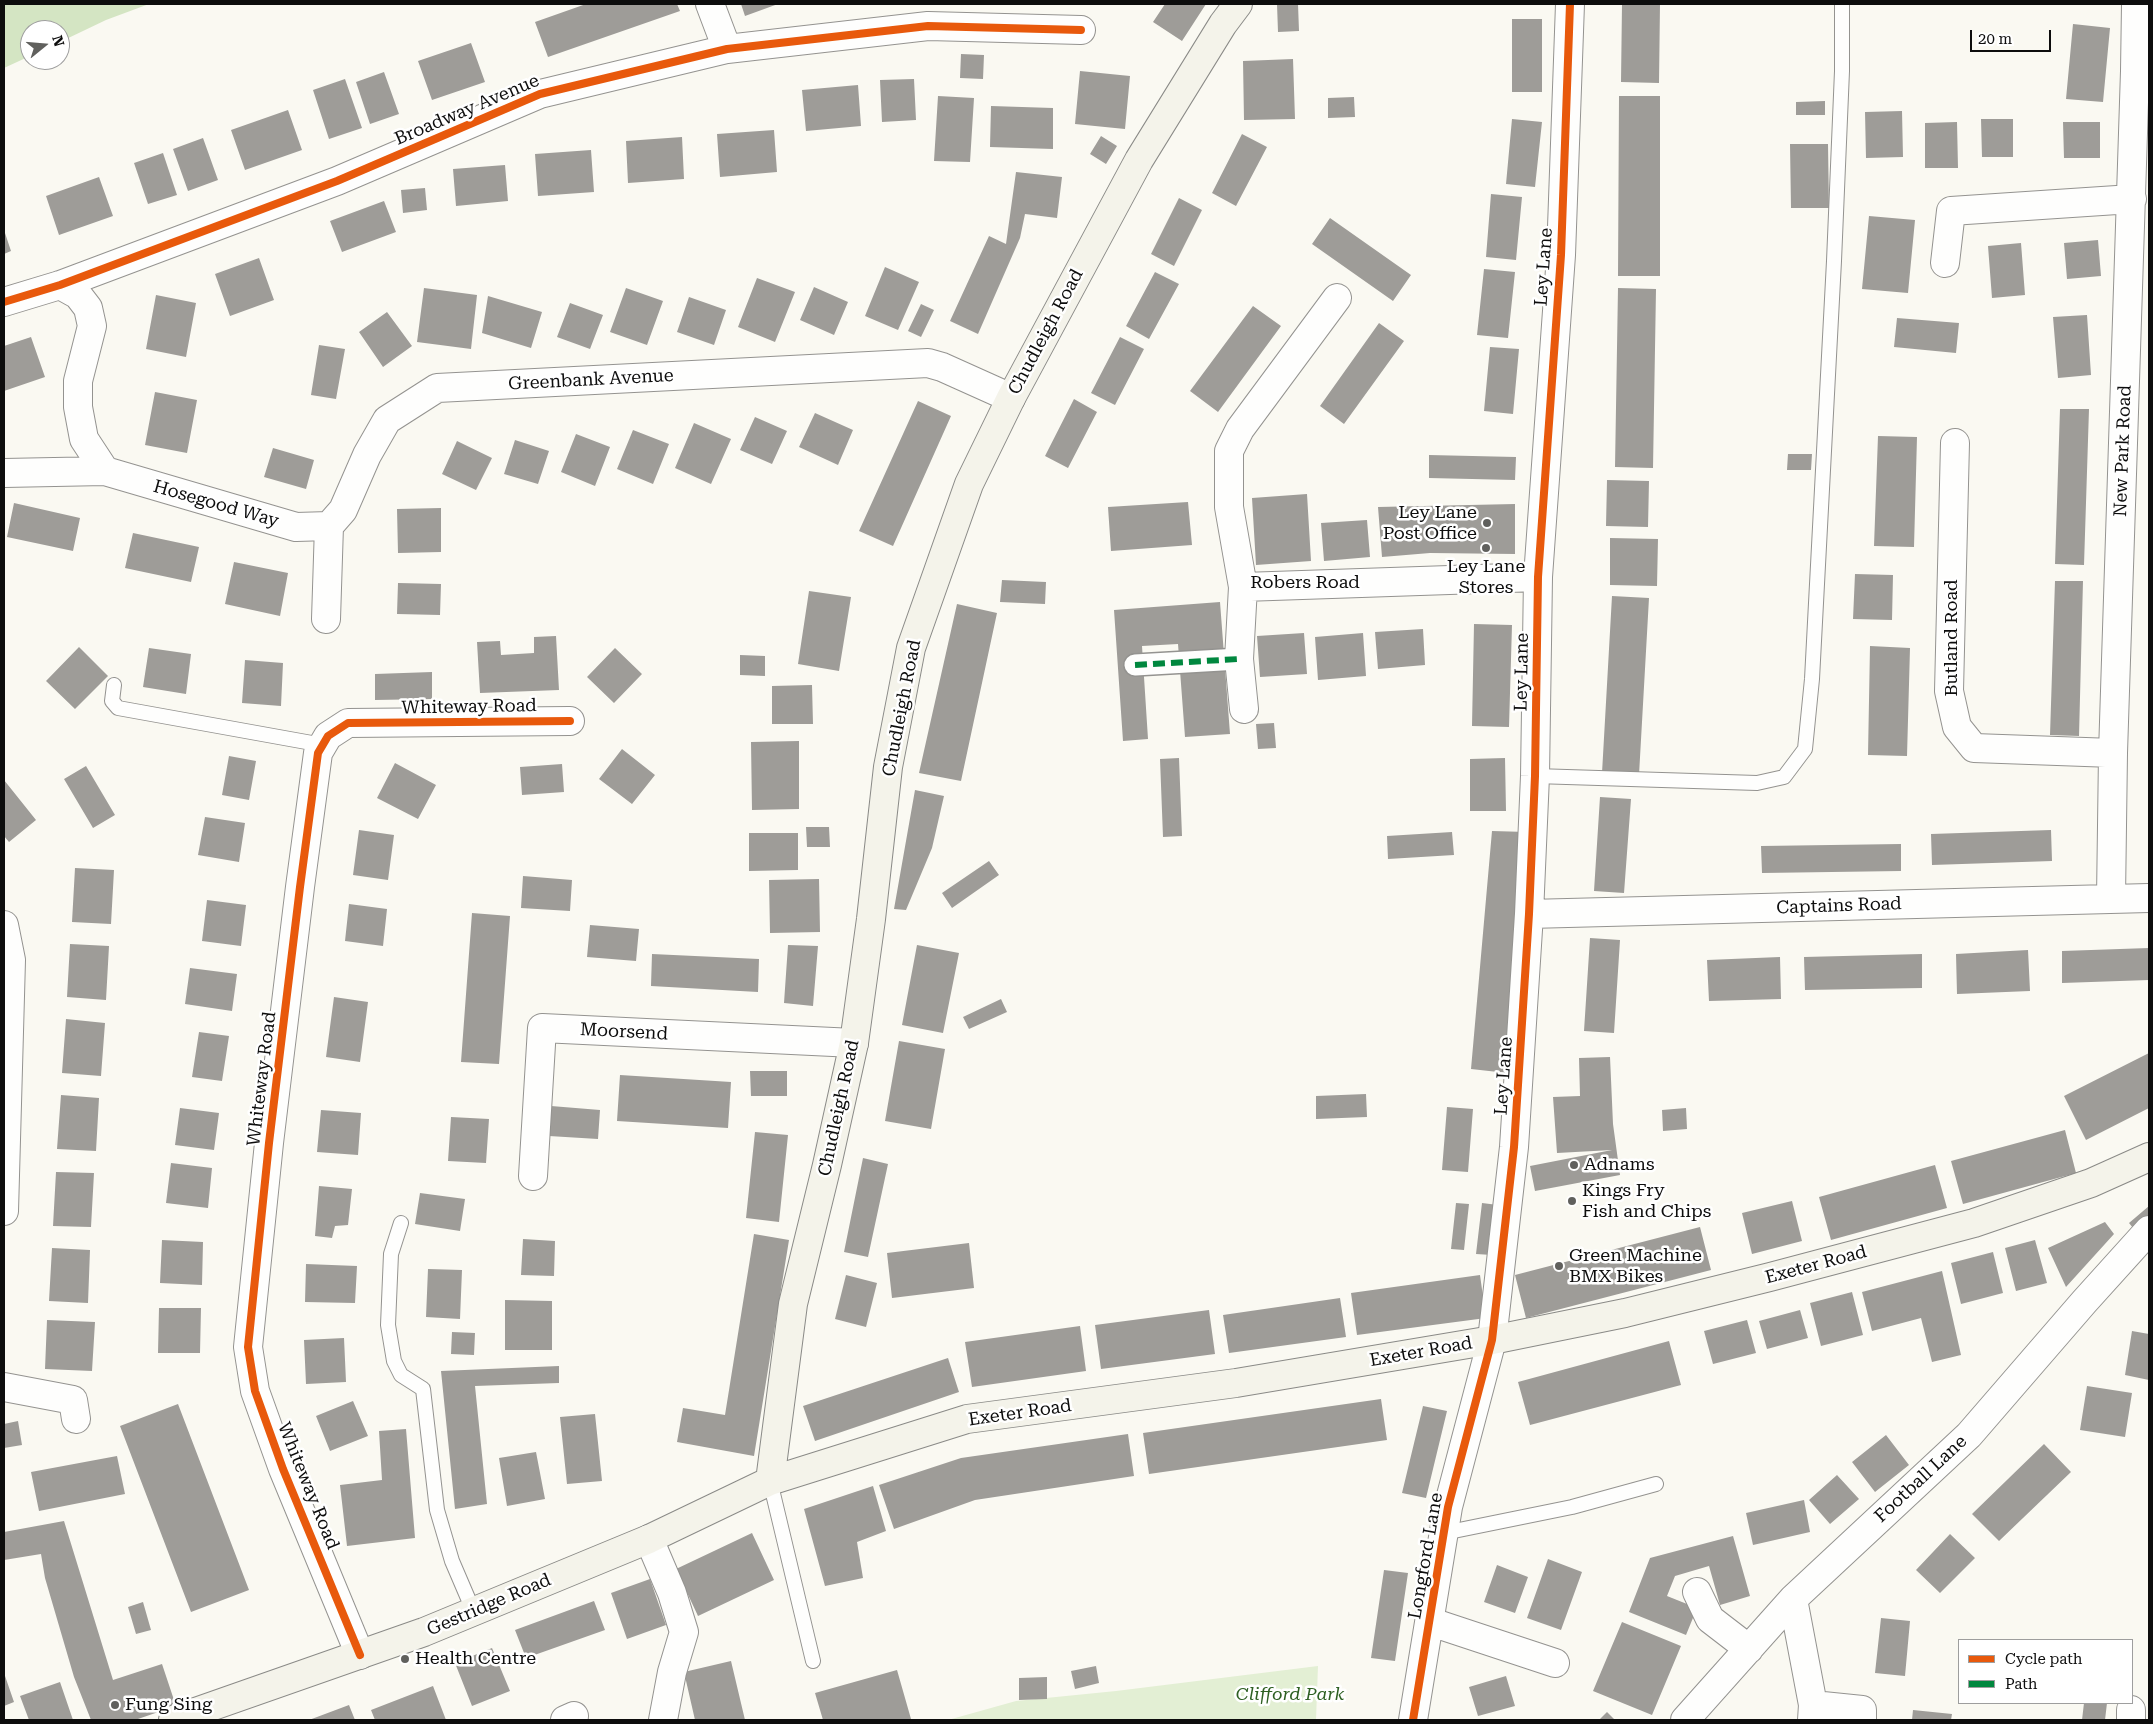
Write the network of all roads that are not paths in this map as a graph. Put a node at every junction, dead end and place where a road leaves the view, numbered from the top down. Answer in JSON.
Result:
{"nodes":[{"id":1,"x":710,"y":4,"type":"edge"},
{"id":2,"x":1238,"y":4,"type":"edge"},
{"id":3,"x":1570,"y":4,"type":"edge"},
{"id":4,"x":1842,"y":4,"type":"edge"},
{"id":5,"x":2136,"y":4,"type":"edge"},
{"id":6,"x":1081,"y":30,"type":"dead end"},
{"id":7,"x":727,"y":49,"type":"junction"},
{"id":8,"x":2142,"y":70,"type":"edge"},
{"id":9,"x":2132,"y":199,"type":"junction"},
{"id":10,"x":1946,"y":263,"type":"dead end"},
{"id":11,"x":2139,"y":276,"type":"edge"},
{"id":12,"x":60,"y":285,"type":"junction"},
{"id":13,"x":1337,"y":298,"type":"dead end"},
{"id":14,"x":4,"y":302,"type":"edge"},
{"id":15,"x":1011,"y":398,"type":"junction"},
{"id":16,"x":1955,"y":443,"type":"dead end"},
{"id":17,"x":105,"y":471,"type":"junction"},
{"id":18,"x":4,"y":473,"type":"edge"},
{"id":19,"x":329,"y":526,"type":"junction"},
{"id":20,"x":1538,"y":577,"type":"junction"},
{"id":21,"x":1243,"y":587,"type":"junction"},
{"id":22,"x":326,"y":619,"type":"dead end"},
{"id":23,"x":1239,"y":659,"type":"junction"},
{"id":24,"x":1135,"y":665,"type":"dead end"},
{"id":25,"x":114,"y":685,"type":"dead end"},
{"id":26,"x":1244,"y":709,"type":"dead end"},
{"id":27,"x":570,"y":721,"type":"dead end"},
{"id":28,"x":323,"y":745,"type":"junction"},
{"id":29,"x":2113,"y":753,"type":"junction"},
{"id":30,"x":1535,"y":776,"type":"junction"},
{"id":31,"x":2111,"y":898,"type":"junction"},
{"id":32,"x":2149,"y":898,"type":"edge"},
{"id":33,"x":1529,"y":914,"type":"junction"},
{"id":34,"x":4,"y":925,"type":"edge"},
{"id":35,"x":854,"y":1043,"type":"junction"},
{"id":36,"x":2149,"y":1158,"type":"edge"},
{"id":37,"x":533,"y":1176,"type":"dead end"},
{"id":38,"x":4,"y":1204,"type":"edge"},
{"id":39,"x":4,"y":1212,"type":"edge"},
{"id":40,"x":401,"y":1223,"type":"dead end"},
{"id":41,"x":2149,"y":1230,"type":"edge"},
{"id":42,"x":1492,"y":1340,"type":"junction"},
{"id":43,"x":4,"y":1387,"type":"edge"},
{"id":44,"x":76,"y":1419,"type":"dead end"},
{"id":45,"x":770,"y":1481,"type":"junction"},
{"id":46,"x":1656,"y":1484,"type":"dead end"},
{"id":47,"x":1444,"y":1533,"type":"junction"},
{"id":48,"x":649,"y":1539,"type":"junction"},
{"id":49,"x":1697,"y":1592,"type":"dead end"},
{"id":50,"x":1793,"y":1599,"type":"junction"},
{"id":51,"x":474,"y":1610,"type":"junction"},
{"id":52,"x":1430,"y":1622,"type":"junction"},
{"id":53,"x":1749,"y":1649,"type":"junction"},
{"id":54,"x":360,"y":1655,"type":"junction"},
{"id":55,"x":813,"y":1661,"type":"dead end"},
{"id":56,"x":1555,"y":1663,"type":"dead end"},
{"id":57,"x":1812,"y":1712,"type":"edge"},
{"id":58,"x":173,"y":1720,"type":"edge"},
{"id":59,"x":663,"y":1720,"type":"edge"},
{"id":60,"x":1413,"y":1720,"type":"edge"},
{"id":61,"x":1685,"y":1720,"type":"edge"},
{"id":62,"x":1862,"y":1720,"type":"edge"}],
"edges":[{"from":1,"to":7,"type":"street"},
{"from":2,"to":15,"type":"main road","name":"Chudleigh Road"},
{"from":3,"to":20,"type":"street","name":"Ley Lane"},
{"from":4,"to":30,"type":"lane"},
{"from":5,"to":8,"type":"street","name":"New Park Road"},
{"from":6,"to":7,"type":"street","name":"Broadway Avenue"},
{"from":7,"to":12,"type":"street","name":"Broadway Avenue"},
{"from":8,"to":9,"type":"street","name":"New Park Road"},
{"from":9,"to":10,"type":"street"},
{"from":9,"to":11,"type":"street","name":"New Park Road"},
{"from":11,"to":29,"type":"street","name":"New Park Road"},
{"from":12,"to":14,"type":"street","name":"Broadway Avenue"},
{"from":12,"to":17,"type":"street"},
{"from":13,"to":21,"type":"street","name":"Robers Road"},
{"from":15,"to":19,"type":"street","name":"Greenbank Avenue"},
{"from":15,"to":35,"type":"main road","name":"Chudleigh Road"},
{"from":16,"to":29,"type":"street","name":"Butland Road"},
{"from":17,"to":18,"type":"street","name":"Hosegood Way"},
{"from":17,"to":19,"type":"street","name":"Hosegood Way"},
{"from":19,"to":22,"type":"street"},
{"from":20,"to":21,"type":"street","name":"Robers Road"},
{"from":20,"to":30,"type":"street","name":"Ley Lane"},
{"from":21,"to":23,"type":"street"},
{"from":23,"to":24,"type":"street"},
{"from":23,"to":26,"type":"street"},
{"from":25,"to":28,"type":"lane"},
{"from":27,"to":28,"type":"street","name":"Whiteway Road"},
{"from":28,"to":54,"type":"street","name":"Whiteway Road"},
{"from":29,"to":31,"type":"street","name":"New Park Road"},
{"from":30,"to":33,"type":"street","name":"Ley Lane"},
{"from":31,"to":32,"type":"street","name":"Captains Road"},
{"from":31,"to":33,"type":"street","name":"Captains Road"},
{"from":33,"to":42,"type":"street","name":"Ley Lane"},
{"from":34,"to":38,"type":"street"},
{"from":35,"to":37,"type":"street","name":"Moorsend"},
{"from":35,"to":45,"type":"main road","name":"Chudleigh Road"},
{"from":36,"to":42,"type":"main road","name":"Exeter Road"},
{"from":38,"to":39,"type":"street"},
{"from":40,"to":51,"type":"lane"},
{"from":41,"to":50,"type":"street","name":"Football Lane"},
{"from":42,"to":45,"type":"main road","name":"Exeter Road"},
{"from":42,"to":47,"type":"street","name":"Longford Lane"},
{"from":43,"to":44,"type":"street"},
{"from":45,"to":48,"type":"main road","name":"Gestridge Road"},
{"from":45,"to":55,"type":"lane"},
{"from":46,"to":47,"type":"lane"},
{"from":47,"to":52,"type":"street","name":"Longford Lane"},
{"from":48,"to":51,"type":"main road","name":"Gestridge Road"},
{"from":48,"to":59,"type":"street"},
{"from":49,"to":53,"type":"street"},
{"from":50,"to":53,"type":"street","name":"Football Lane"},
{"from":50,"to":57,"type":"street"},
{"from":51,"to":54,"type":"main road","name":"Gestridge Road"},
{"from":52,"to":56,"type":"street","name":"Longford Lane"},
{"from":52,"to":60,"type":"street","name":"Longford Lane"},
{"from":53,"to":61,"type":"street","name":"Football Lane"},
{"from":54,"to":58,"type":"main road","name":"Gestridge Road"},
{"from":57,"to":62,"type":"street"}]}
